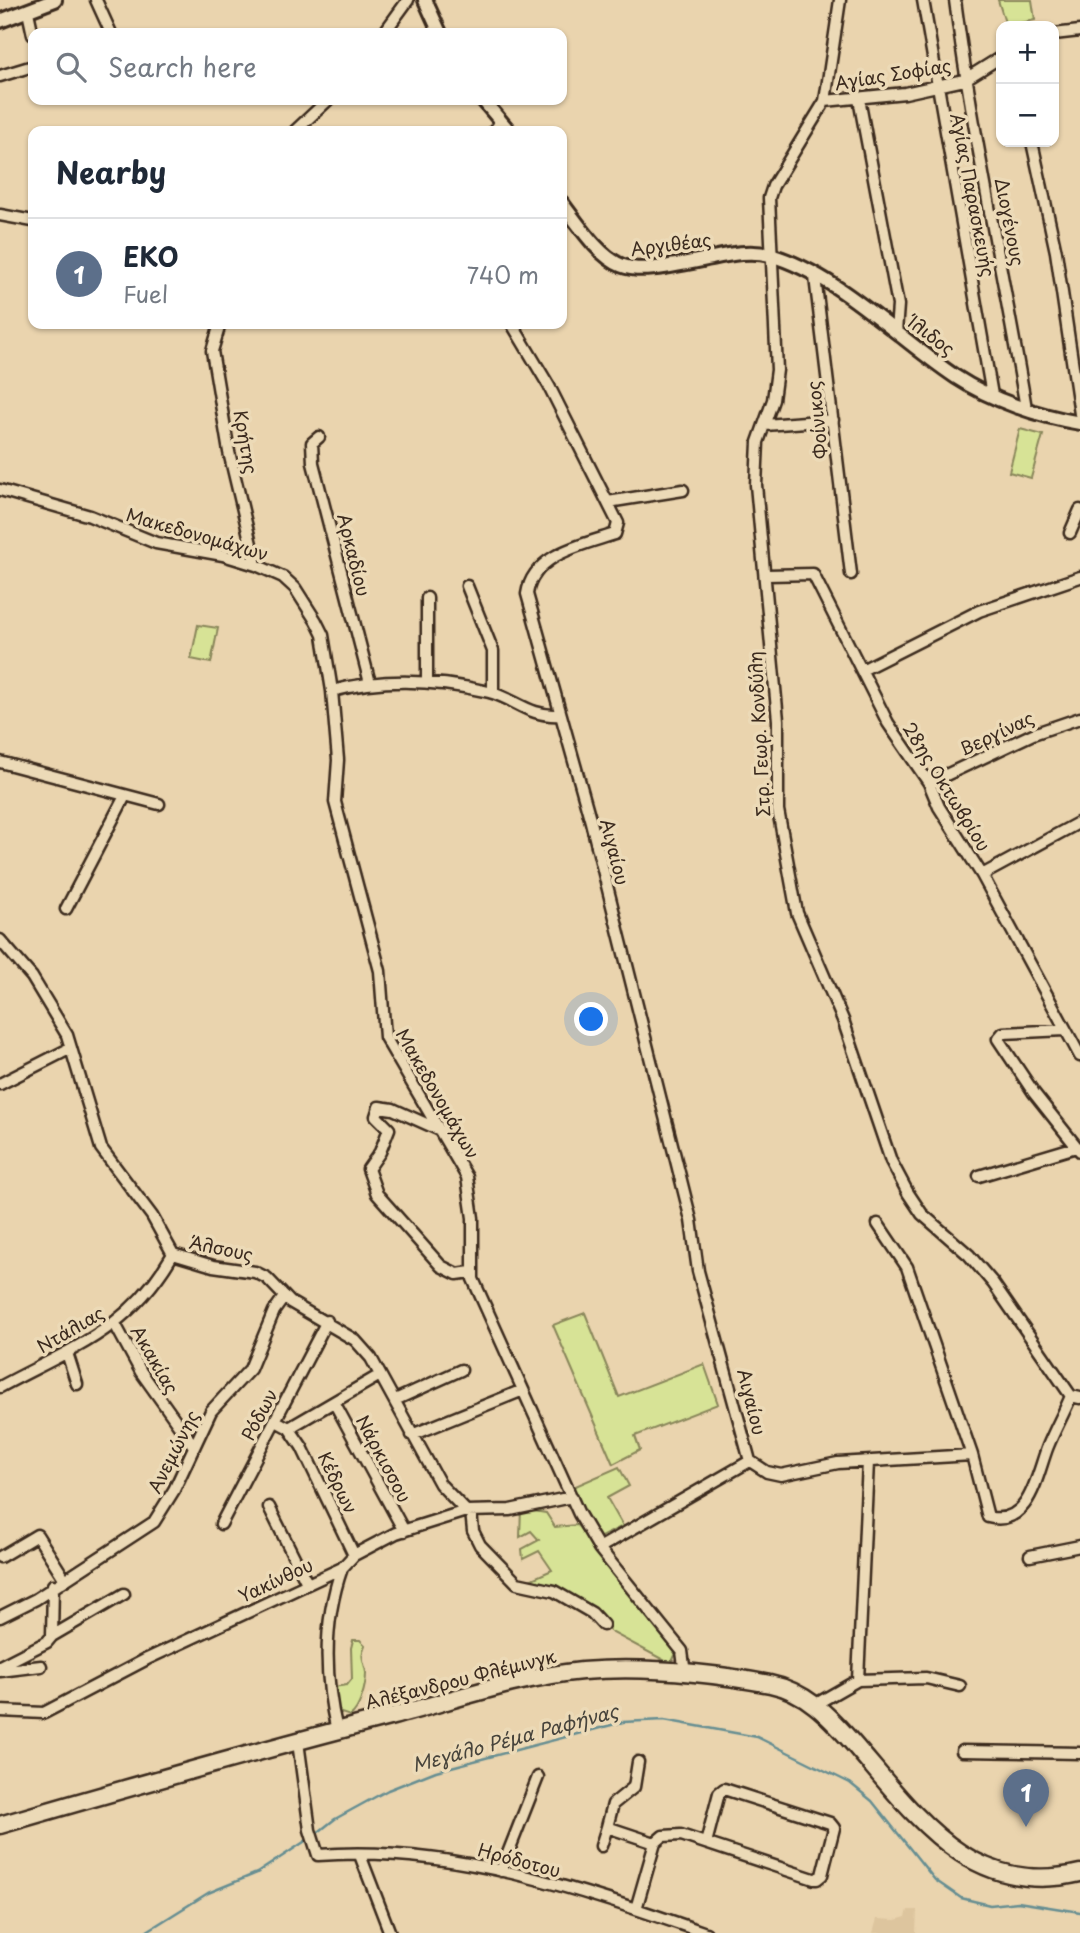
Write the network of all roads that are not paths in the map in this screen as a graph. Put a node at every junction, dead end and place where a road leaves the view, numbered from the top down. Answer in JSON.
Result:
{"nodes":[{"id":1,"x":55,"y":0,"type":"edge"},
{"id":2,"x":96,"y":0,"type":"edge"},
{"id":3,"x":408,"y":0,"type":"edge"},
{"id":4,"x":425,"y":0,"type":"edge"},
{"id":5,"x":840,"y":0,"type":"edge"},
{"id":6,"x":923,"y":0,"type":"edge"},
{"id":7,"x":955,"y":0,"type":"edge"},
{"id":8,"x":28,"y":12,"type":"junction"},
{"id":9,"x":0,"y":22,"type":"edge"},
{"id":10,"x":31,"y":28,"type":"edge"},
{"id":11,"x":109,"y":28,"type":"edge"},
{"id":12,"x":388,"y":28,"type":"edge"},
{"id":13,"x":438,"y":28,"type":"edge"},
{"id":14,"x":1080,"y":31,"type":"edge"},
{"id":15,"x":1059,"y":33,"type":"edge"},
{"id":16,"x":996,"y":60,"type":"edge"},
{"id":17,"x":28,"y":68,"type":"edge"},
{"id":18,"x":0,"y":76,"type":"edge"},
{"id":19,"x":964,"y":80,"type":"junction"},
{"id":20,"x":936,"y":87,"type":"junction"},
{"id":21,"x":859,"y":99,"type":"junction"},
{"id":22,"x":825,"y":101,"type":"junction"},
{"id":23,"x":323,"y":105,"type":"edge"},
{"id":24,"x":486,"y":105,"type":"edge"},
{"id":25,"x":300,"y":126,"type":"edge"},
{"id":26,"x":500,"y":126,"type":"edge"},
{"id":27,"x":1033,"y":147,"type":"edge"},
{"id":28,"x":567,"y":209,"type":"edge"},
{"id":29,"x":0,"y":215,"type":"edge"},
{"id":30,"x":28,"y":220,"type":"edge"},
{"id":31,"x":772,"y":255,"type":"junction"},
{"id":32,"x":816,"y":277,"type":"junction"},
{"id":33,"x":218,"y":329,"type":"edge"},
{"id":34,"x":515,"y":329,"type":"edge"},
{"id":35,"x":896,"y":332,"type":"junction"},
{"id":36,"x":992,"y":395,"type":"junction"},
{"id":37,"x":1026,"y":408,"type":"junction"},
{"id":38,"x":1080,"y":414,"type":"edge"},
{"id":39,"x":833,"y":420,"type":"junction"},
{"id":40,"x":1080,"y":424,"type":"edge"},
{"id":41,"x":765,"y":425,"type":"junction"},
{"id":42,"x":319,"y":437,"type":"dead end"},
{"id":43,"x":0,"y":490,"type":"edge"},
{"id":44,"x":683,"y":490,"type":"dead end"},
{"id":45,"x":608,"y":502,"type":"junction"},
{"id":46,"x":1080,"y":510,"type":"edge"},
{"id":47,"x":1070,"y":533,"type":"dead end"},
{"id":48,"x":256,"y":565,"type":"junction"},
{"id":49,"x":767,"y":575,"type":"junction"},
{"id":50,"x":851,"y":575,"type":"dead end"},
{"id":51,"x":1080,"y":577,"type":"edge"},
{"id":52,"x":467,"y":586,"type":"dead end"},
{"id":53,"x":426,"y":598,"type":"dead end"},
{"id":54,"x":862,"y":670,"type":"junction"},
{"id":55,"x":427,"y":682,"type":"junction"},
{"id":56,"x":370,"y":683,"type":"junction"},
{"id":57,"x":332,"y":691,"type":"junction"},
{"id":58,"x":493,"y":693,"type":"junction"},
{"id":59,"x":561,"y":715,"type":"junction"},
{"id":60,"x":1080,"y":719,"type":"edge"},
{"id":61,"x":0,"y":762,"type":"edge"},
{"id":62,"x":929,"y":783,"type":"junction"},
{"id":63,"x":125,"y":796,"type":"junction"},
{"id":64,"x":159,"y":804,"type":"dead end"},
{"id":65,"x":1080,"y":822,"type":"edge"},
{"id":66,"x":982,"y":875,"type":"junction"},
{"id":67,"x":66,"y":909,"type":"dead end"},
{"id":68,"x":0,"y":940,"type":"edge"},
{"id":69,"x":1065,"y":1030,"type":"junction"},
{"id":70,"x":71,"y":1048,"type":"junction"},
{"id":71,"x":1080,"y":1056,"type":"edge"},
{"id":72,"x":0,"y":1084,"type":"edge"},
{"id":73,"x":443,"y":1132,"type":"junction"},
{"id":74,"x":1078,"y":1149,"type":"edge"},
{"id":75,"x":979,"y":1176,"type":"dead end"},
{"id":76,"x":878,"y":1224,"type":"dead end"},
{"id":77,"x":173,"y":1254,"type":"junction"},
{"id":78,"x":471,"y":1272,"type":"junction"},
{"id":79,"x":284,"y":1297,"type":"junction"},
{"id":80,"x":327,"y":1321,"type":"junction"},
{"id":81,"x":115,"y":1324,"type":"junction"},
{"id":82,"x":67,"y":1353,"type":"junction"},
{"id":83,"x":461,"y":1370,"type":"dead end"},
{"id":84,"x":380,"y":1375,"type":"junction"},
{"id":85,"x":77,"y":1384,"type":"dead end"},
{"id":86,"x":0,"y":1387,"type":"edge"},
{"id":87,"x":523,"y":1390,"type":"junction"},
{"id":88,"x":1076,"y":1397,"type":"edge"},
{"id":89,"x":395,"y":1399,"type":"junction"},
{"id":90,"x":334,"y":1402,"type":"junction"},
{"id":91,"x":276,"y":1420,"type":"junction"},
{"id":92,"x":289,"y":1427,"type":"junction"},
{"id":93,"x":412,"y":1435,"type":"junction"},
{"id":94,"x":193,"y":1445,"type":"junction"},
{"id":95,"x":972,"y":1455,"type":"junction"},
{"id":96,"x":750,"y":1461,"type":"junction"},
{"id":97,"x":868,"y":1462,"type":"junction"},
{"id":98,"x":572,"y":1497,"type":"junction"},
{"id":99,"x":269,"y":1507,"type":"dead end"},
{"id":100,"x":468,"y":1511,"type":"junction"},
{"id":101,"x":221,"y":1524,"type":"dead end"},
{"id":102,"x":404,"y":1531,"type":"junction"},
{"id":103,"x":1080,"y":1546,"type":"edge"},
{"id":104,"x":599,"y":1548,"type":"junction"},
{"id":105,"x":354,"y":1555,"type":"junction"},
{"id":106,"x":1030,"y":1556,"type":"dead end"},
{"id":107,"x":0,"y":1557,"type":"edge"},
{"id":108,"x":342,"y":1569,"type":"junction"},
{"id":109,"x":64,"y":1578,"type":"junction"},
{"id":110,"x":307,"y":1583,"type":"junction"},
{"id":111,"x":53,"y":1585,"type":"junction"},
{"id":112,"x":124,"y":1594,"type":"dead end"},
{"id":113,"x":0,"y":1617,"type":"edge"},
{"id":114,"x":603,"y":1625,"type":"dead end"},
{"id":115,"x":52,"y":1636,"type":"junction"},
{"id":116,"x":41,"y":1666,"type":"dead end"},
{"id":117,"x":0,"y":1669,"type":"edge"},
{"id":118,"x":685,"y":1674,"type":"junction"},
{"id":119,"x":858,"y":1680,"type":"junction"},
{"id":120,"x":960,"y":1686,"type":"dead end"},
{"id":121,"x":816,"y":1704,"type":"junction"},
{"id":122,"x":0,"y":1712,"type":"edge"},
{"id":123,"x":337,"y":1731,"type":"junction"},
{"id":124,"x":298,"y":1742,"type":"junction"},
{"id":125,"x":962,"y":1751,"type":"dead end"},
{"id":126,"x":1080,"y":1753,"type":"edge"},
{"id":127,"x":638,"y":1762,"type":"dead end"},
{"id":128,"x":538,"y":1777,"type":"dead end"},
{"id":129,"x":0,"y":1825,"type":"edge"},
{"id":130,"x":607,"y":1827,"type":"junction"},
{"id":131,"x":655,"y":1843,"type":"junction"},
{"id":132,"x":706,"y":1843,"type":"junction"},
{"id":133,"x":601,"y":1846,"type":"dead end"},
{"id":134,"x":360,"y":1855,"type":"junction"},
{"id":135,"x":500,"y":1871,"type":"junction"},
{"id":136,"x":1080,"y":1874,"type":"edge"},
{"id":137,"x":636,"y":1909,"type":"junction"},
{"id":138,"x":391,"y":1933,"type":"edge"},
{"id":139,"x":706,"y":1933,"type":"edge"}],
"edges":[{"from":1,"to":8,"type":"street"},
{"from":2,"to":11,"type":"street"},
{"from":3,"to":12,"type":"street"},
{"from":4,"to":13,"type":"street"},
{"from":5,"to":22,"type":"street","name":"Στρ. Γεωρ. Κονδύλη"},
{"from":6,"to":20,"type":"street","name":"Αγίας Παρασκευής"},
{"from":7,"to":19,"type":"street","name":"Διογένους"},
{"from":8,"to":9,"type":"street"},
{"from":8,"to":10,"type":"street"},
{"from":14,"to":15,"type":"street"},
{"from":16,"to":19,"type":"street","name":"Αγίας Σοφίας"},
{"from":17,"to":18,"type":"street"},
{"from":19,"to":20,"type":"street","name":"Αγίας Σοφίας"},
{"from":19,"to":37,"type":"street","name":"Διογένους"},
{"from":20,"to":21,"type":"street","name":"Αγίας Σοφίας"},
{"from":20,"to":36,"type":"street","name":"Αγίας Παρασκευής"},
{"from":21,"to":22,"type":"street","name":"Αγίας Σοφίας"},
{"from":21,"to":35,"type":"street"},
{"from":22,"to":31,"type":"street","name":"Στρ. Γεωρ. Κονδύλη"},
{"from":23,"to":25,"type":"street"},
{"from":24,"to":26,"type":"street"},
{"from":27,"to":38,"type":"street"},
{"from":28,"to":31,"type":"street","name":"Αργιθέας"},
{"from":29,"to":30,"type":"street"},
{"from":31,"to":32,"type":"street","name":"Ίλιδος"},
{"from":31,"to":41,"type":"street","name":"Στρ. Γεωρ. Κονδύλη"},
{"from":32,"to":35,"type":"street","name":"Ίλιδος"},
{"from":32,"to":39,"type":"street","name":"Φοίνικος"},
{"from":33,"to":48,"type":"street","name":"Κρήτης"},
{"from":34,"to":45,"type":"street","name":"Αιγαίου"},
{"from":35,"to":36,"type":"street","name":"Ίλιδος"},
{"from":36,"to":37,"type":"street","name":"Ίλιδος"},
{"from":37,"to":40,"type":"street","name":"Ίλιδος"},
{"from":39,"to":41,"type":"street"},
{"from":39,"to":50,"type":"street","name":"Φοίνικος"},
{"from":41,"to":49,"type":"street","name":"Στρ. Γεωρ. Κονδύλη"},
{"from":42,"to":56,"type":"street","name":"Αρκαδίου"},
{"from":43,"to":48,"type":"street","name":"Μακεδονομάχων"},
{"from":44,"to":45,"type":"street"},
{"from":45,"to":59,"type":"street","name":"Αιγαίου"},
{"from":46,"to":47,"type":"street"},
{"from":48,"to":57,"type":"street","name":"Μακεδονομάχων"},
{"from":49,"to":54,"type":"street","name":"28ης Οκτωβρίου"},
{"from":49,"to":88,"type":"street","name":"Στρ. Γεωρ. Κονδύλη"},
{"from":51,"to":54,"type":"street"},
{"from":52,"to":58,"type":"street"},
{"from":53,"to":55,"type":"street"},
{"from":54,"to":62,"type":"street","name":"28ης Οκτωβρίου"},
{"from":55,"to":56,"type":"street"},
{"from":55,"to":58,"type":"street"},
{"from":56,"to":57,"type":"street"},
{"from":57,"to":73,"type":"street","name":"Μακεδονομάχων"},
{"from":58,"to":59,"type":"street"},
{"from":59,"to":96,"type":"street","name":"Αιγαίου"},
{"from":60,"to":62,"type":"street","name":"Βεργίνας"},
{"from":61,"to":63,"type":"street"},
{"from":62,"to":66,"type":"street","name":"28ης Οκτωβρίου"},
{"from":63,"to":64,"type":"street"},
{"from":63,"to":67,"type":"street"},
{"from":65,"to":66,"type":"street"},
{"from":66,"to":69,"type":"street","name":"28ης Οκτωβρίου"},
{"from":68,"to":70,"type":"street","name":"Άλσους"},
{"from":69,"to":71,"type":"street","name":"28ης Οκτωβρίου"},
{"from":69,"to":74,"type":"street"},
{"from":70,"to":72,"type":"street"},
{"from":70,"to":77,"type":"street","name":"Άλσους"},
{"from":73,"to":78,"type":"street","name":"Μακεδονομάχων"},
{"from":73,"to":78,"type":"street"},
{"from":74,"to":75,"type":"street"},
{"from":76,"to":95,"type":"street"},
{"from":77,"to":79,"type":"street","name":"Άλσους"},
{"from":77,"to":81,"type":"street","name":"Ντάλιας"},
{"from":78,"to":87,"type":"street","name":"Μακεδονομάχων"},
{"from":79,"to":80,"type":"street","name":"Άλσους"},
{"from":79,"to":94,"type":"street","name":"Ανεμώνης"},
{"from":80,"to":84,"type":"street","name":"Άλσους"},
{"from":80,"to":91,"type":"street","name":"Ρόδων"},
{"from":81,"to":82,"type":"street","name":"Ντάλιας"},
{"from":81,"to":94,"type":"street","name":"Ακακίας"},
{"from":82,"to":85,"type":"street"},
{"from":82,"to":86,"type":"street","name":"Ντάλιας"},
{"from":83,"to":89,"type":"street"},
{"from":84,"to":89,"type":"street","name":"Άλσους"},
{"from":84,"to":90,"type":"street"},
{"from":87,"to":93,"type":"street"},
{"from":87,"to":98,"type":"street","name":"Μακεδονομάχων"},
{"from":88,"to":95,"type":"street"},
{"from":89,"to":93,"type":"street","name":"Άλσους"},
{"from":90,"to":92,"type":"street"},
{"from":90,"to":102,"type":"street","name":"Νάρκισσου"},
{"from":91,"to":92,"type":"street"},
{"from":91,"to":101,"type":"street","name":"Ρόδων"},
{"from":92,"to":105,"type":"street","name":"Κέδρων"},
{"from":93,"to":100,"type":"street","name":"Άλσους"},
{"from":94,"to":109,"type":"street","name":"Ανεμώνης"},
{"from":95,"to":97,"type":"street"},
{"from":96,"to":97,"type":"street"},
{"from":96,"to":104,"type":"street"},
{"from":97,"to":119,"type":"street"},
{"from":98,"to":100,"type":"street","name":"Υακίνθου"},
{"from":98,"to":104,"type":"street","name":"Μακεδονομάχων"},
{"from":99,"to":110,"type":"street"},
{"from":100,"to":102,"type":"street","name":"Υακίνθου"},
{"from":100,"to":114,"type":"street"},
{"from":102,"to":105,"type":"street","name":"Υακίνθου"},
{"from":103,"to":106,"type":"street"},
{"from":104,"to":118,"type":"street","name":"Μακεδονομάχων"},
{"from":105,"to":108,"type":"street","name":"Υακίνθου"},
{"from":107,"to":109,"type":"street"},
{"from":108,"to":110,"type":"street","name":"Υακίνθου"},
{"from":108,"to":123,"type":"street"},
{"from":109,"to":111,"type":"street","name":"Ανεμώνης"},
{"from":110,"to":122,"type":"street","name":"Υακίνθου"},
{"from":111,"to":113,"type":"street","name":"Ανεμώνης"},
{"from":111,"to":115,"type":"street"},
{"from":112,"to":115,"type":"street"},
{"from":115,"to":117,"type":"street"},
{"from":116,"to":117,"type":"street"},
{"from":118,"to":121,"type":"main road","name":"Αλέξανδρου Φλέμινγκ"},
{"from":118,"to":123,"type":"main road","name":"Αλέξανδρου Φλέμινγκ"},
{"from":119,"to":120,"type":"street"},
{"from":119,"to":121,"type":"street"},
{"from":121,"to":136,"type":"main road","name":"Αλέξανδρου Φλέμινγκ"},
{"from":123,"to":124,"type":"main road","name":"Αλέξανδρου Φλέμινγκ"},
{"from":124,"to":129,"type":"main road","name":"Αλέξανδρου Φλέμινγκ"},
{"from":124,"to":134,"type":"street","name":"Ηρόδοτου"},
{"from":125,"to":126,"type":"street"},
{"from":127,"to":130,"type":"street"},
{"from":128,"to":135,"type":"street"},
{"from":130,"to":131,"type":"street"},
{"from":130,"to":133,"type":"street"},
{"from":131,"to":132,"type":"street"},
{"from":131,"to":137,"type":"street"},
{"from":132,"to":132,"type":"street"},
{"from":134,"to":135,"type":"street","name":"Ηρόδοτου"},
{"from":134,"to":138,"type":"street"},
{"from":135,"to":137,"type":"street","name":"Ηρόδοτου"},
{"from":137,"to":139,"type":"street","name":"Ηρόδοτου"}]}
